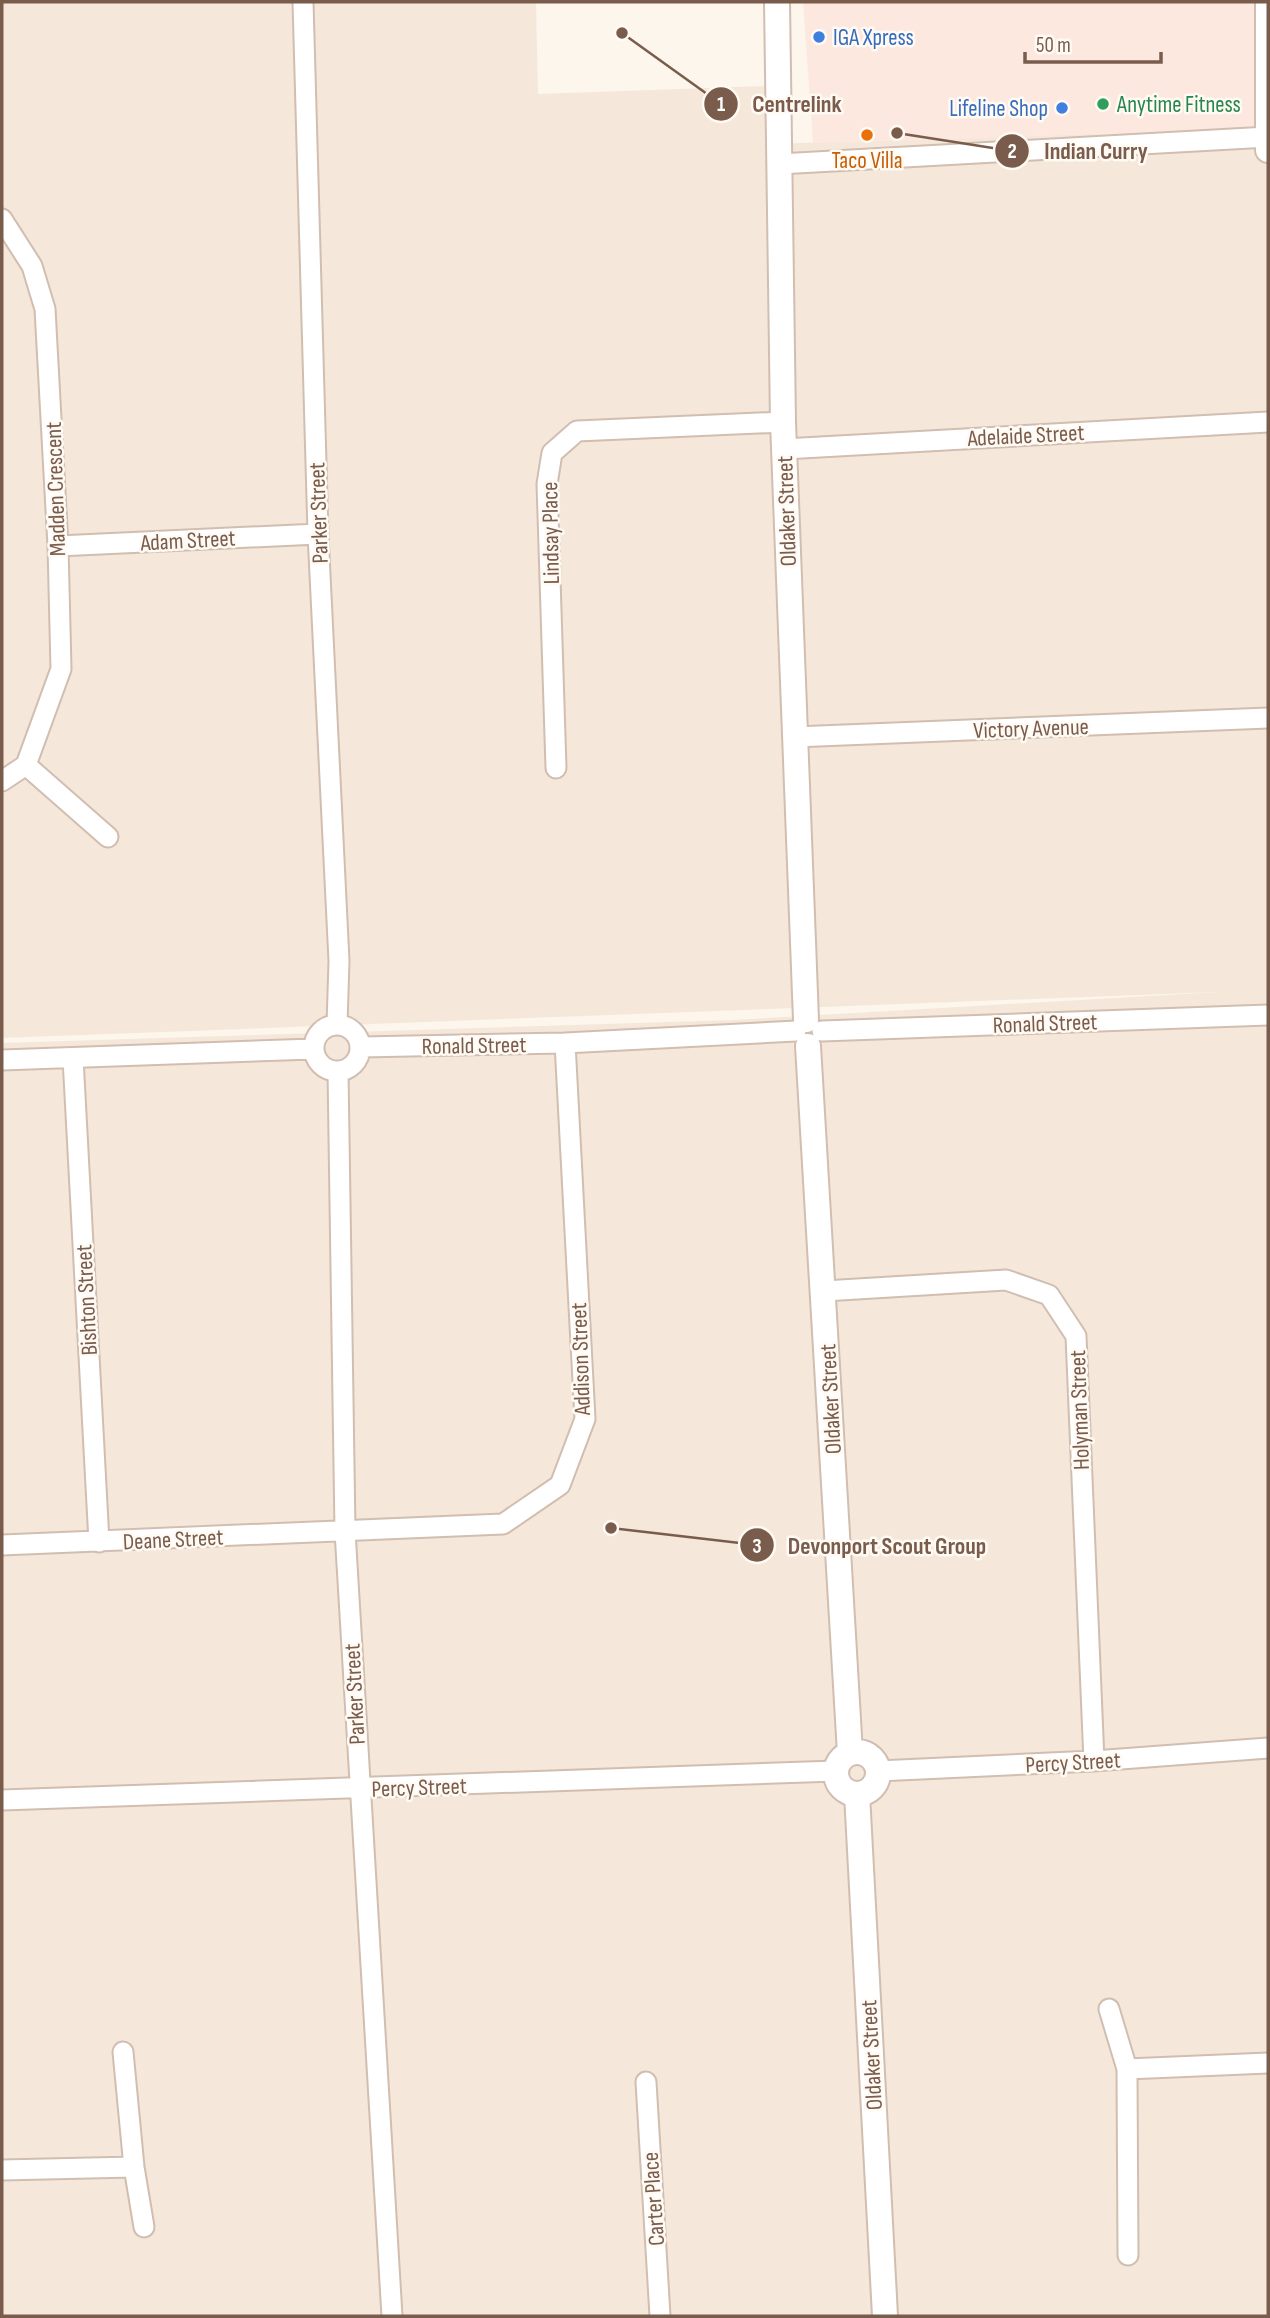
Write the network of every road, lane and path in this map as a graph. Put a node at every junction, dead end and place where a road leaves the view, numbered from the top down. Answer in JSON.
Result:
{"nodes":[{"id":1,"x":303,"y":2,"type":"edge"},
{"id":2,"x":777,"y":2,"type":"edge"},
{"id":3,"x":1268,"y":2,"type":"edge"},
{"id":4,"x":1268,"y":137,"type":"edge"},
{"id":5,"x":1268,"y":150,"type":"edge"},
{"id":6,"x":779,"y":164,"type":"junction"},
{"id":7,"x":2,"y":219,"type":"edge"},
{"id":8,"x":783,"y":422,"type":"junction"},
{"id":9,"x":1268,"y":422,"type":"edge"},
{"id":10,"x":784,"y":449,"type":"junction"},
{"id":11,"x":318,"y":534,"type":"junction"},
{"id":12,"x":58,"y":546,"type":"junction"},
{"id":13,"x":1268,"y":718,"type":"edge"},
{"id":14,"x":794,"y":737,"type":"junction"},
{"id":15,"x":26,"y":765,"type":"junction"},
{"id":16,"x":556,"y":768,"type":"dead end"},
{"id":17,"x":2,"y":781,"type":"edge"},
{"id":18,"x":108,"y":837,"type":"dead end"},
{"id":19,"x":1268,"y":1015,"type":"edge"},
{"id":20,"x":337,"y":1025,"type":"junction"},
{"id":21,"x":808,"y":1032,"type":"junction"},
{"id":22,"x":565,"y":1043,"type":"junction"},
{"id":23,"x":360,"y":1047,"type":"junction"},
{"id":24,"x":314,"y":1049,"type":"junction"},
{"id":25,"x":73,"y":1058,"type":"junction"},
{"id":26,"x":2,"y":1060,"type":"edge"},
{"id":27,"x":338,"y":1071,"type":"junction"},
{"id":28,"x":824,"y":1291,"type":"junction"},
{"id":29,"x":345,"y":1531,"type":"junction"},
{"id":30,"x":99,"y":1542,"type":"junction"},
{"id":31,"x":2,"y":1545,"type":"edge"},
{"id":32,"x":1268,"y":1748,"type":"edge"},
{"id":33,"x":1094,"y":1761,"type":"junction"},
{"id":34,"x":843,"y":1762,"type":"junction"},
{"id":35,"x":878,"y":1771,"type":"junction"},
{"id":36,"x":360,"y":1790,"type":"junction"},
{"id":37,"x":857,"y":1794,"type":"junction"},
{"id":38,"x":2,"y":1800,"type":"edge"},
{"id":39,"x":1109,"y":2009,"type":"dead end"},
{"id":40,"x":123,"y":2052,"type":"dead end"},
{"id":41,"x":1268,"y":2063,"type":"edge"},
{"id":42,"x":1127,"y":2069,"type":"junction"},
{"id":43,"x":646,"y":2082,"type":"dead end"},
{"id":44,"x":134,"y":2167,"type":"junction"},
{"id":45,"x":2,"y":2170,"type":"edge"},
{"id":46,"x":144,"y":2227,"type":"dead end"},
{"id":47,"x":1128,"y":2255,"type":"dead end"},
{"id":48,"x":392,"y":2316,"type":"edge"},
{"id":49,"x":660,"y":2316,"type":"edge"},
{"id":50,"x":885,"y":2316,"type":"edge"}],
"edges":[{"from":1,"to":11,"type":"street","name":"Parker Street"},
{"from":2,"to":6,"type":"street","name":"Oldaker Street"},
{"from":3,"to":4,"type":"street"},
{"from":4,"to":5,"type":"street"},
{"from":4,"to":6,"type":"street"},
{"from":6,"to":8,"type":"street","name":"Oldaker Street"},
{"from":7,"to":12,"type":"street","name":"Madden Crescent"},
{"from":8,"to":10,"type":"street","name":"Oldaker Street"},
{"from":8,"to":16,"type":"street","name":"Lindsay Place"},
{"from":9,"to":10,"type":"street","name":"Adelaide Street"},
{"from":10,"to":14,"type":"street","name":"Oldaker Street"},
{"from":11,"to":12,"type":"street","name":"Adam Street"},
{"from":11,"to":20,"type":"street","name":"Parker Street"},
{"from":12,"to":15,"type":"street","name":"Madden Crescent"},
{"from":13,"to":14,"type":"street","name":"Victory Avenue"},
{"from":14,"to":21,"type":"street","name":"Oldaker Street"},
{"from":15,"to":17,"type":"street"},
{"from":15,"to":18,"type":"street"},
{"from":19,"to":21,"type":"street","name":"Ronald Street"},
{"from":20,"to":23,"type":"street"},
{"from":20,"to":24,"type":"street"},
{"from":21,"to":22,"type":"street","name":"Ronald Street"},
{"from":21,"to":28,"type":"street","name":"Oldaker Street"},
{"from":22,"to":23,"type":"street","name":"Ronald Street"},
{"from":22,"to":29,"type":"street","name":"Addison Street"},
{"from":23,"to":27,"type":"street"},
{"from":24,"to":25,"type":"street"},
{"from":24,"to":27,"type":"street"},
{"from":25,"to":26,"type":"street"},
{"from":25,"to":30,"type":"street","name":"Bishton Street"},
{"from":27,"to":29,"type":"street","name":"Parker Street"},
{"from":28,"to":33,"type":"street","name":"Holyman Street"},
{"from":28,"to":34,"type":"street","name":"Oldaker Street"},
{"from":29,"to":30,"type":"street","name":"Deane Street"},
{"from":29,"to":36,"type":"street","name":"Parker Street"},
{"from":30,"to":31,"type":"street","name":"Deane Street"},
{"from":32,"to":33,"type":"street","name":"Percy Street"},
{"from":33,"to":35,"type":"street","name":"Percy Street"},
{"from":34,"to":35,"type":"street"},
{"from":34,"to":36,"type":"street","name":"Percy Street"},
{"from":34,"to":37,"type":"street"},
{"from":35,"to":37,"type":"street"},
{"from":36,"to":38,"type":"street","name":"Percy Street"},
{"from":36,"to":48,"type":"street","name":"Parker Street"},
{"from":37,"to":50,"type":"street","name":"Oldaker Street"},
{"from":39,"to":42,"type":"street"},
{"from":40,"to":44,"type":"street"},
{"from":41,"to":42,"type":"street"},
{"from":42,"to":47,"type":"street"},
{"from":43,"to":49,"type":"street","name":"Carter Place"},
{"from":44,"to":45,"type":"street"},
{"from":44,"to":46,"type":"street"}]}
